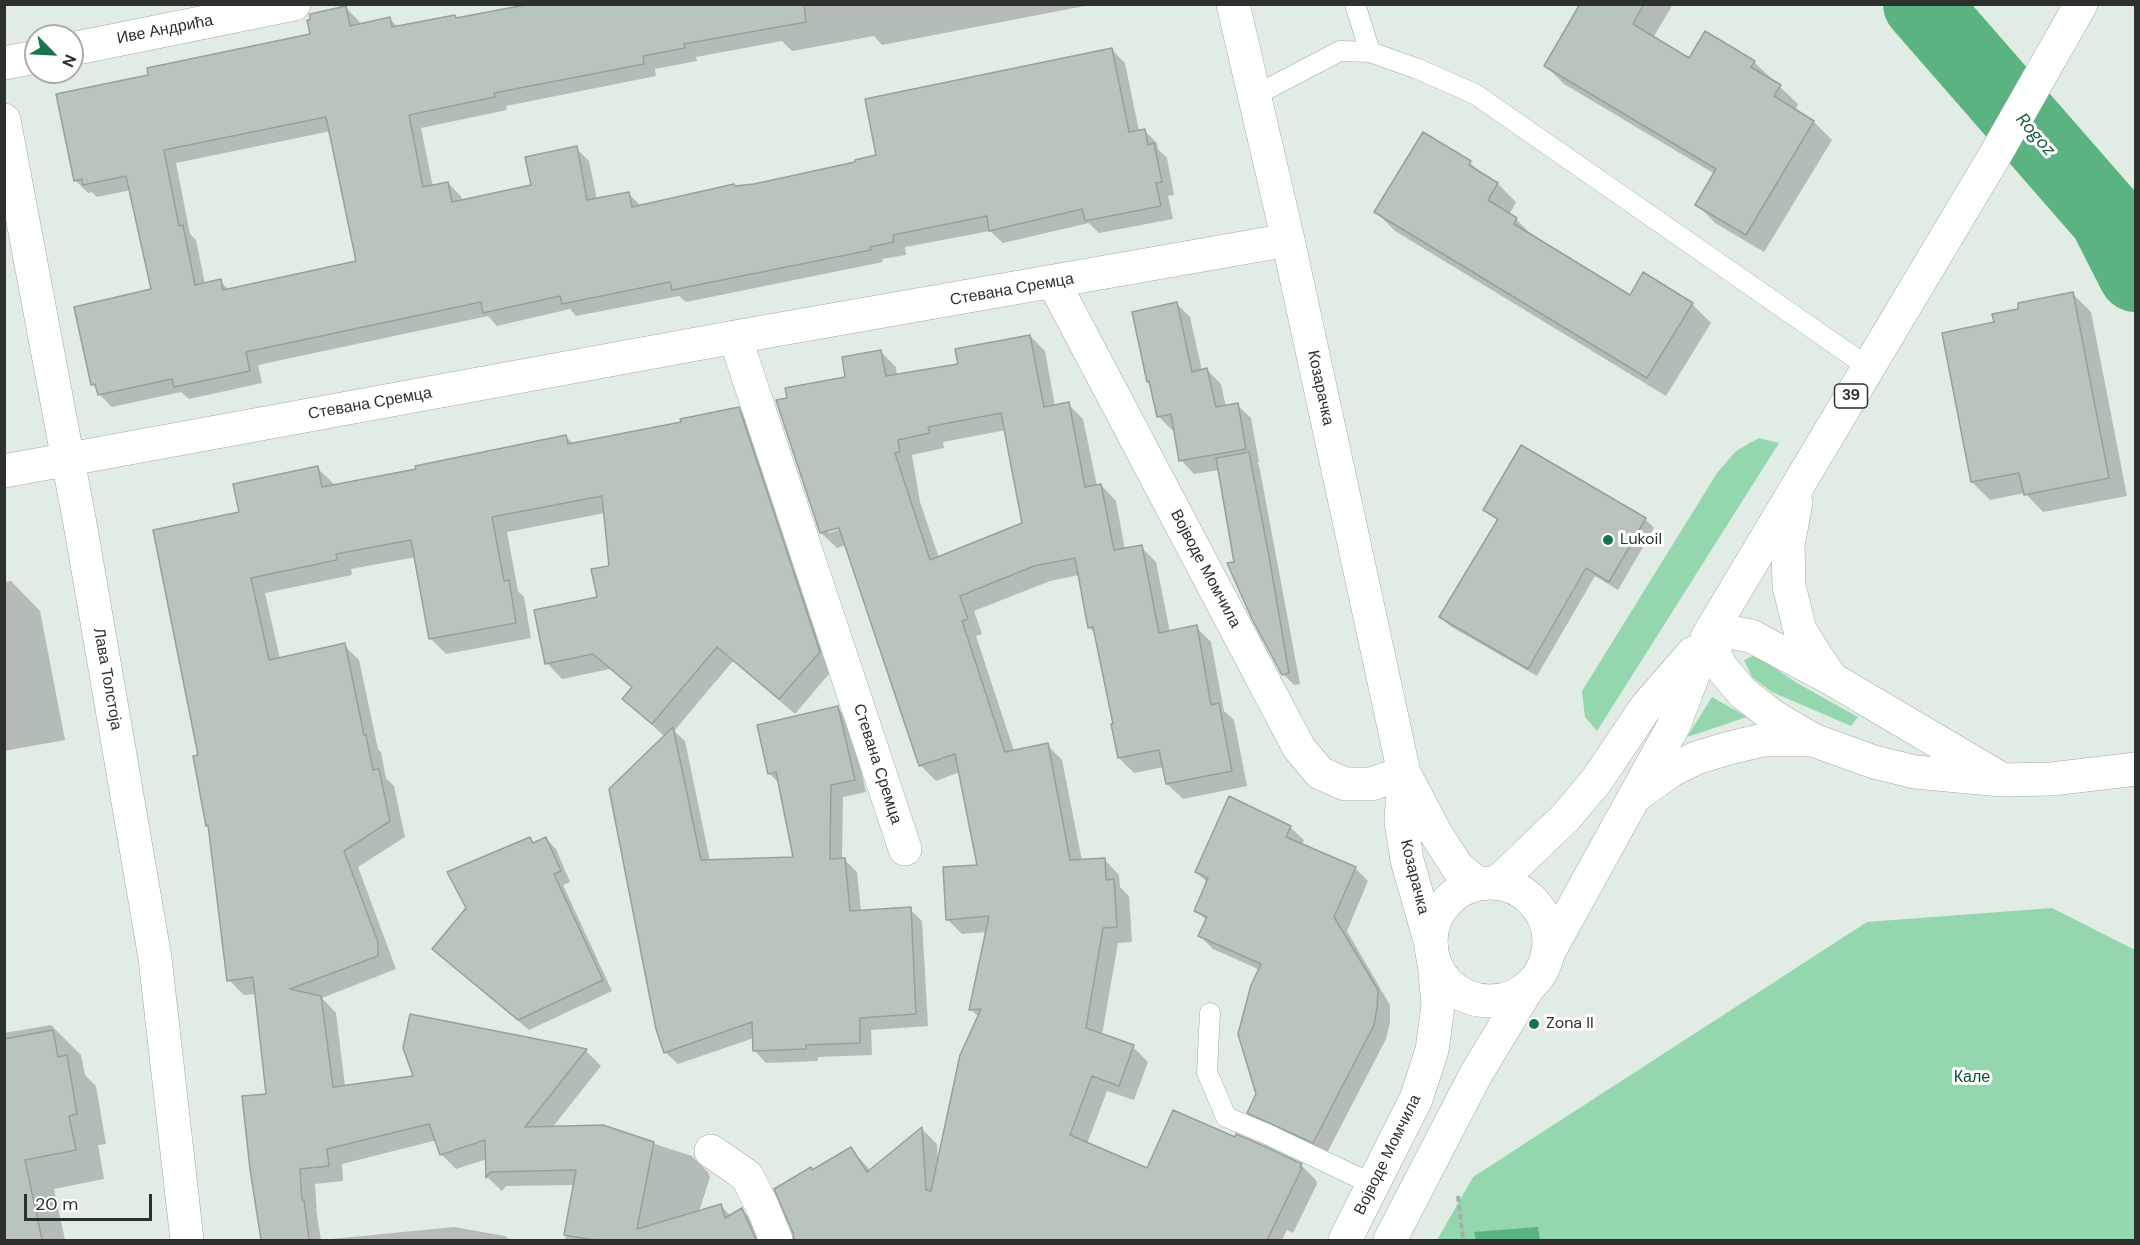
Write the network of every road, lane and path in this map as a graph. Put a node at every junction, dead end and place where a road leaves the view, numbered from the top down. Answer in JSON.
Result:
{"nodes":[{"id":1,"x":294,"y":4,"type":"edge"},
{"id":2,"x":1233,"y":4,"type":"edge"},
{"id":3,"x":1355,"y":4,"type":"edge"},
{"id":4,"x":2081,"y":4,"type":"edge"},
{"id":5,"x":84,"y":47,"type":"edge"},
{"id":6,"x":1370,"y":52,"type":"junction"},
{"id":7,"x":24,"y":59,"type":"edge"},
{"id":8,"x":4,"y":63,"type":"edge"},
{"id":9,"x":1254,"y":96,"type":"junction"},
{"id":10,"x":4,"y":120,"type":"edge"},
{"id":11,"x":1288,"y":240,"type":"junction"},
{"id":12,"x":1054,"y":283,"type":"junction"},
{"id":13,"x":735,"y":337,"type":"junction"},
{"id":14,"x":1868,"y":367,"type":"junction"},
{"id":15,"x":68,"y":460,"type":"junction"},
{"id":16,"x":4,"y":471,"type":"edge"},
{"id":17,"x":1801,"y":479,"type":"junction"},
{"id":18,"x":1708,"y":636,"type":"junction"},
{"id":19,"x":1832,"y":679,"type":"junction"},
{"id":20,"x":1813,"y":740,"type":"junction"},
{"id":21,"x":2136,"y":769,"type":"edge"},
{"id":22,"x":1404,"y":773,"type":"junction"},
{"id":23,"x":2002,"y":780,"type":"junction"},
{"id":24,"x":1636,"y":795,"type":"junction"},
{"id":25,"x":905,"y":849,"type":"dead end"},
{"id":26,"x":1488,"y":884,"type":"junction"},
{"id":27,"x":1432,"y":952,"type":"junction"},
{"id":28,"x":1547,"y":955,"type":"junction"},
{"id":29,"x":1528,"y":988,"type":"junction"},
{"id":30,"x":1210,"y":1013,"type":"dead end"},
{"id":31,"x":711,"y":1151,"type":"dead end"},
{"id":32,"x":1374,"y":1185,"type":"junction"},
{"id":33,"x":1457,"y":1189,"type":"dead end"},
{"id":34,"x":187,"y":1240,"type":"edge"},
{"id":35,"x":776,"y":1240,"type":"edge"},
{"id":36,"x":1346,"y":1240,"type":"edge"},
{"id":37,"x":1390,"y":1240,"type":"edge"},
{"id":38,"x":1462,"y":1240,"type":"edge"}],
"edges":[{"from":1,"to":5,"type":"street","name":"Иве Андрића"},
{"from":2,"to":9,"type":"street","name":"Козарачка"},
{"from":3,"to":6,"type":"lane"},
{"from":4,"to":14,"type":"street","number":"39"},
{"from":6,"to":9,"type":"lane"},
{"from":6,"to":14,"type":"lane"},
{"from":7,"to":8,"type":"street"},
{"from":9,"to":11,"type":"street","name":"Козарачка"},
{"from":10,"to":15,"type":"street","name":"Лава Толстоја"},
{"from":11,"to":12,"type":"street","name":"Стевана Сремца"},
{"from":11,"to":22,"type":"street","name":"Козарачка"},
{"from":12,"to":13,"type":"street","name":"Стевана Сремца"},
{"from":12,"to":22,"type":"street","name":"Војводе Момчила"},
{"from":13,"to":15,"type":"street","name":"Стевана Сремца"},
{"from":13,"to":25,"type":"street","name":"Стевана Сремца"},
{"from":14,"to":17,"type":"street","number":"39"},
{"from":15,"to":16,"type":"street","name":"Стевана Сремца"},
{"from":15,"to":34,"type":"street","name":"Лава Толстоја"},
{"from":17,"to":18,"type":"street","number":"39"},
{"from":17,"to":19,"type":"street","number":"39"},
{"from":18,"to":19,"type":"street"},
{"from":18,"to":20,"type":"street"},
{"from":18,"to":24,"type":"street"},
{"from":18,"to":26,"type":"street"},
{"from":19,"to":23,"type":"street","number":"39"},
{"from":20,"to":23,"type":"street"},
{"from":20,"to":24,"type":"street"},
{"from":21,"to":23,"type":"street"},
{"from":22,"to":26,"type":"street","name":"Козарачка"},
{"from":22,"to":27,"type":"street","name":"Козарачка"},
{"from":24,"to":28,"type":"street"},
{"from":26,"to":27,"type":"street"},
{"from":26,"to":28,"type":"street"},
{"from":27,"to":29,"type":"street"},
{"from":27,"to":32,"type":"street","name":"Војводе Момчила"},
{"from":28,"to":29,"type":"street"},
{"from":29,"to":37,"type":"street"},
{"from":30,"to":32,"type":"lane"},
{"from":31,"to":35,"type":"street"},
{"from":32,"to":36,"type":"street","name":"Војводе Момчила"},
{"from":33,"to":38,"type":"path"}]}
